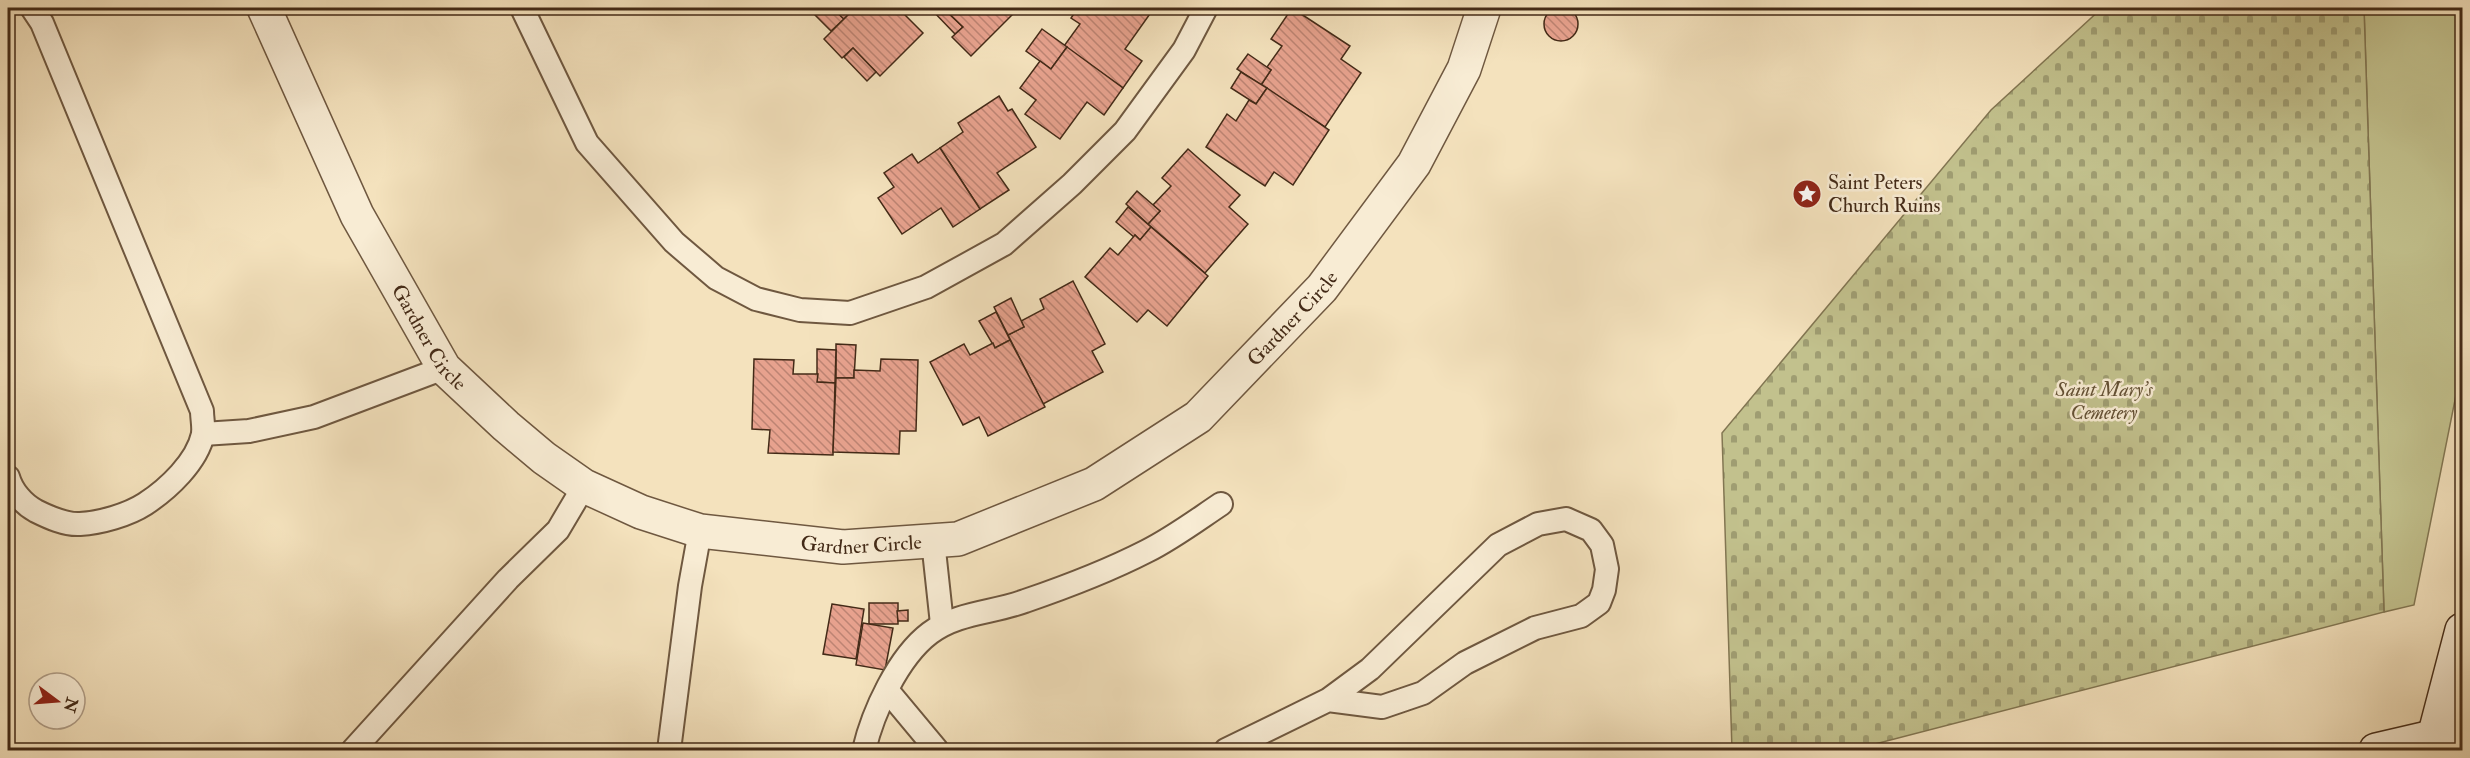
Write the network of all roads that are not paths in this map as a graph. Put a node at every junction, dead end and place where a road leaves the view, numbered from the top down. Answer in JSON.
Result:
{"nodes":[{"id":1,"x":32,"y":8,"type":"edge"},
{"id":2,"x":264,"y":8,"type":"edge"},
{"id":3,"x":522,"y":8,"type":"edge"},
{"id":4,"x":1206,"y":8,"type":"edge"},
{"id":5,"x":1484,"y":8,"type":"edge"},
{"id":6,"x":444,"y":368,"type":"junction"},
{"id":7,"x":203,"y":434,"type":"junction"},
{"id":8,"x":8,"y":477,"type":"edge"},
{"id":9,"x":584,"y":486,"type":"junction"},
{"id":10,"x":1221,"y":504,"type":"dead end"},
{"id":11,"x":700,"y":531,"type":"junction"},
{"id":12,"x":933,"y":541,"type":"junction"},
{"id":13,"x":942,"y":624,"type":"junction"},
{"id":14,"x":2463,"y":630,"type":"edge"},
{"id":15,"x":887,"y":690,"type":"junction"},
{"id":16,"x":1328,"y":700,"type":"junction"},
{"id":17,"x":2443,"y":739,"type":"edge"},
{"id":18,"x":353,"y":750,"type":"edge"},
{"id":19,"x":669,"y":750,"type":"edge"},
{"id":20,"x":864,"y":750,"type":"edge"},
{"id":21,"x":937,"y":750,"type":"edge"},
{"id":22,"x":1226,"y":750,"type":"edge"},
{"id":23,"x":2376,"y":750,"type":"edge"}],
"edges":[{"from":1,"to":7,"type":"lane"},
{"from":2,"to":6,"type":"street","name":"Gardner Circle"},
{"from":3,"to":4,"type":"lane"},
{"from":5,"to":12,"type":"street","name":"Gardner Circle"},
{"from":6,"to":7,"type":"lane"},
{"from":6,"to":9,"type":"street","name":"Gardner Circle"},
{"from":7,"to":8,"type":"lane"},
{"from":9,"to":11,"type":"street","name":"Gardner Circle"},
{"from":9,"to":18,"type":"lane"},
{"from":10,"to":13,"type":"lane"},
{"from":11,"to":12,"type":"street","name":"Gardner Circle"},
{"from":11,"to":19,"type":"lane"},
{"from":12,"to":13,"type":"lane"},
{"from":13,"to":15,"type":"lane"},
{"from":14,"to":17,"type":"street"},
{"from":15,"to":20,"type":"lane"},
{"from":15,"to":21,"type":"lane"},
{"from":16,"to":16,"type":"lane"},
{"from":16,"to":22,"type":"lane"},
{"from":17,"to":23,"type":"street"}]}
